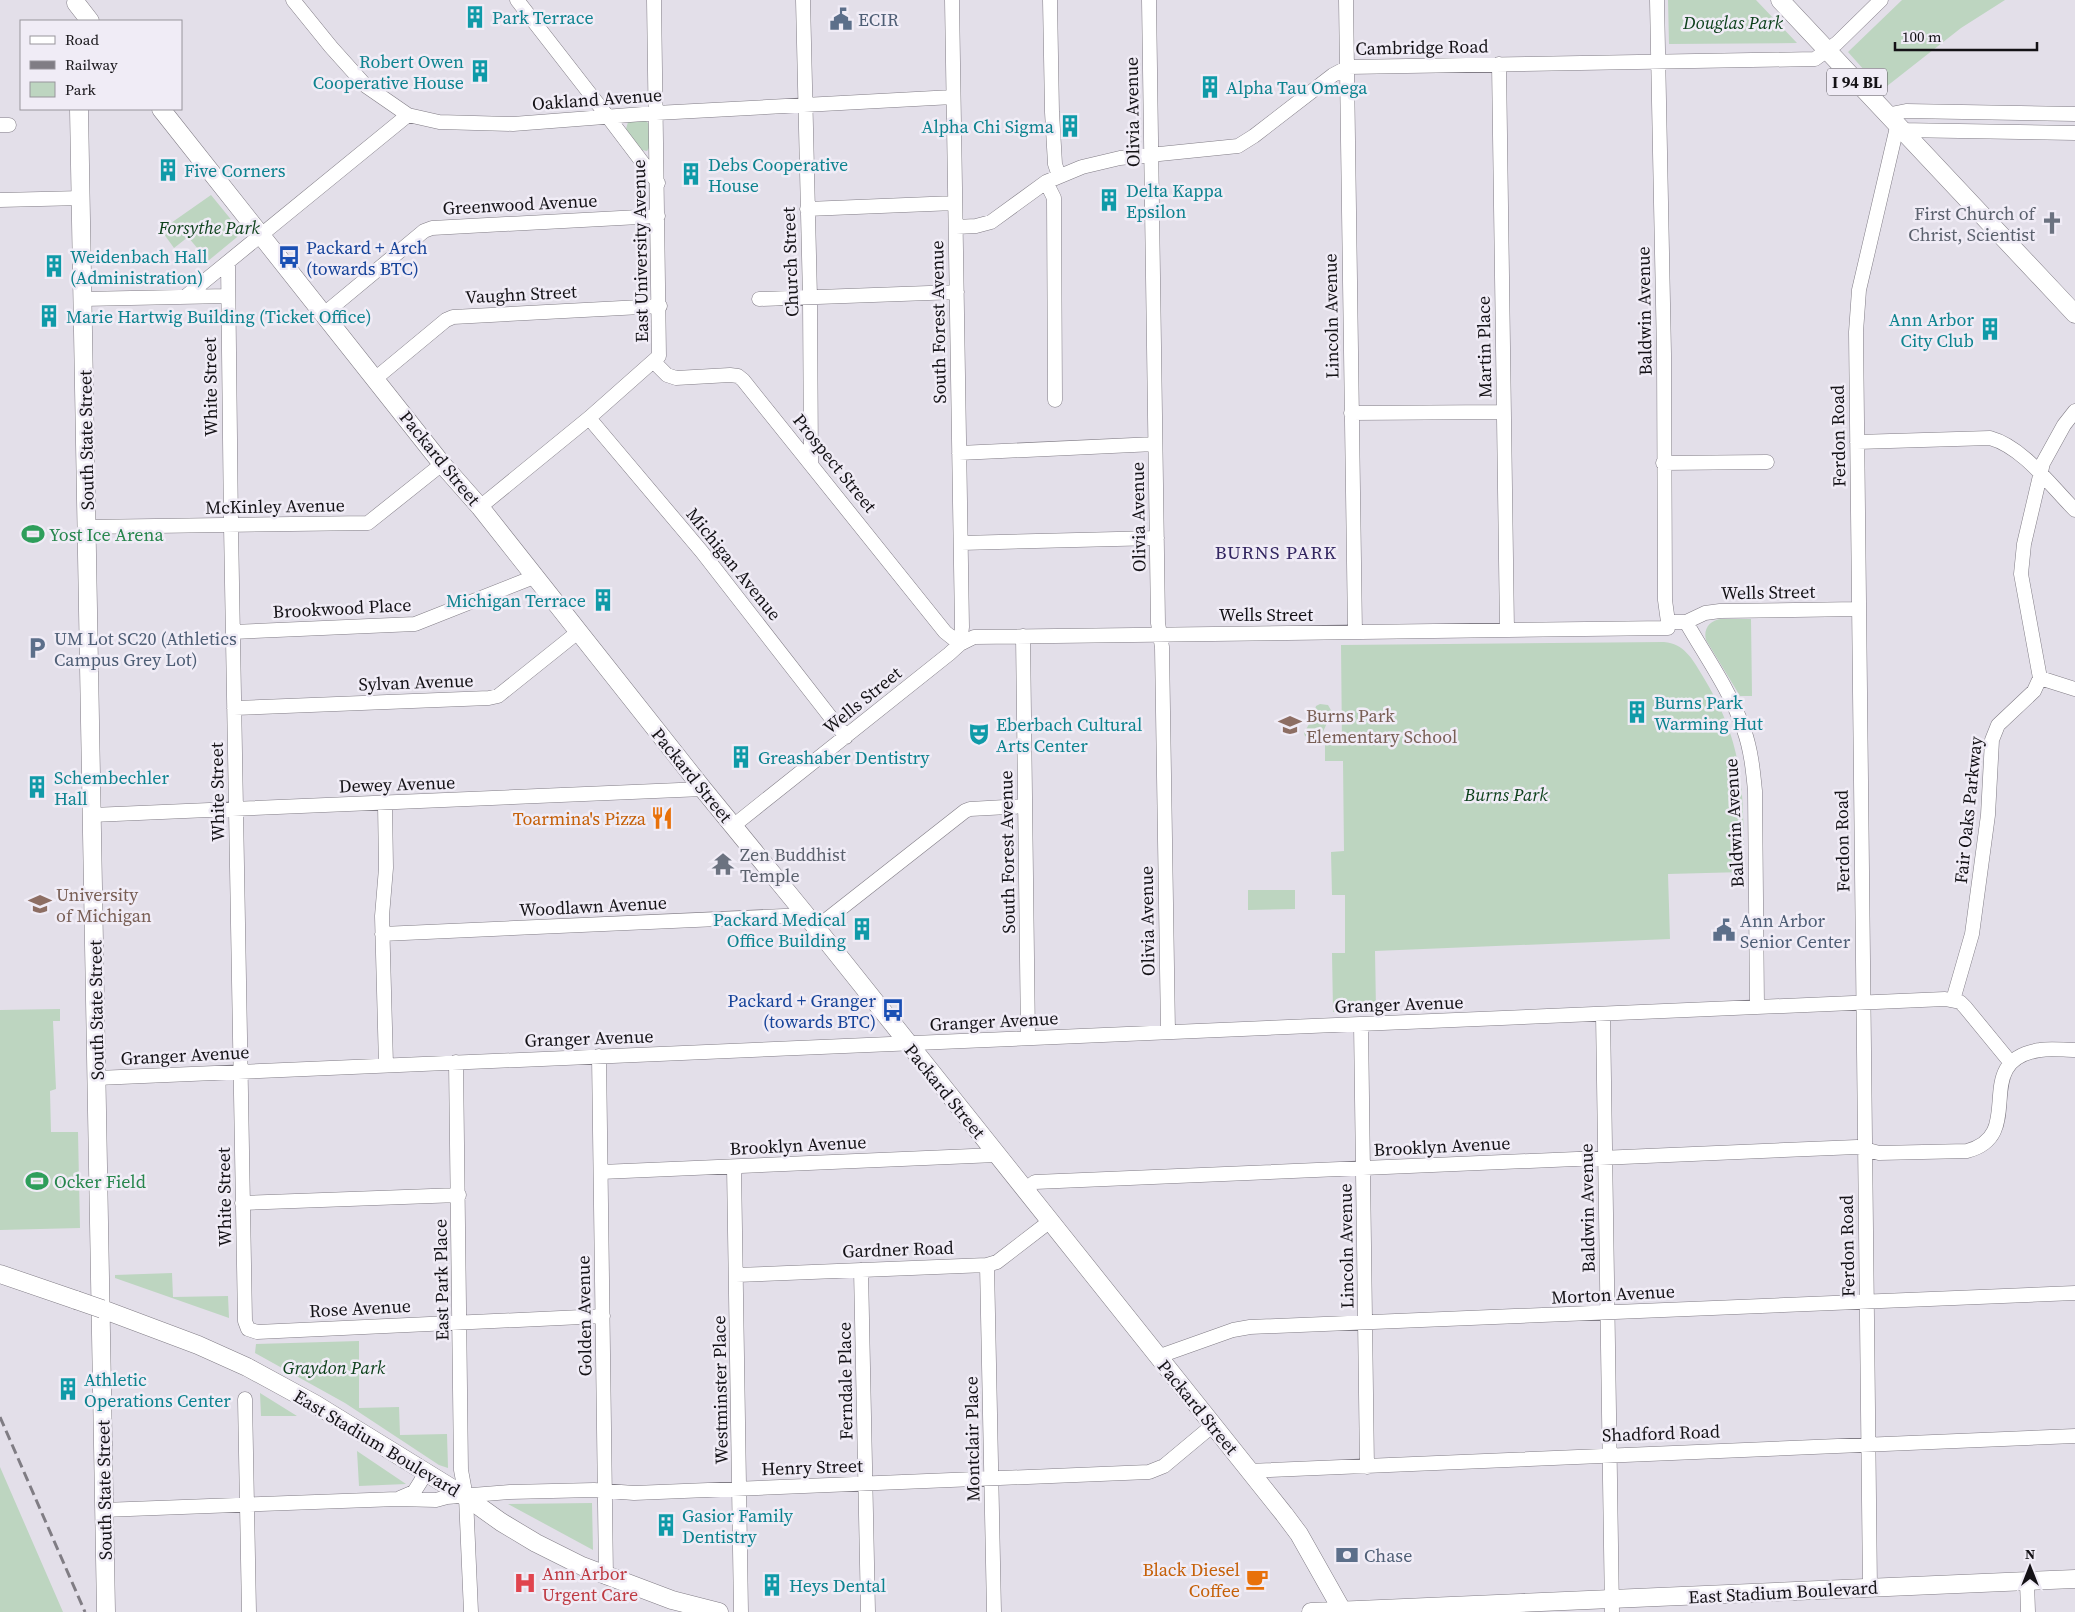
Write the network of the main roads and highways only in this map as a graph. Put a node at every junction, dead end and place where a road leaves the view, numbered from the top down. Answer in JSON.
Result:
{"nodes":[{"id":1,"x":1780,"y":0,"type":"edge"},
{"id":2,"x":78,"y":1,"type":"edge"},
{"id":3,"x":77,"y":20,"type":"edge"},
{"id":4,"x":89,"y":20,"type":"edge"},
{"id":5,"x":79,"y":110,"type":"edge"},
{"id":6,"x":162,"y":110,"type":"edge"},
{"id":7,"x":2075,"y":314,"type":"edge"},
{"id":8,"x":0,"y":1274,"type":"edge"},
{"id":9,"x":2075,"y":1579,"type":"edge"},
{"id":10,"x":671,"y":1606,"type":"edge"},
{"id":11,"x":1612,"y":1606,"type":"edge"},
{"id":12,"x":1343,"y":1611,"type":"edge"},
{"id":13,"x":106,"y":1612,"type":"edge"},
{"id":14,"x":719,"y":1612,"type":"edge"},
{"id":15,"x":1311,"y":1612,"type":"edge"}],
"edges":[{"from":1,"to":7,"type":"main road","number":"I 94 BL"},
{"from":2,"to":3,"type":"main road"},
{"from":2,"to":4,"type":"main road"},
{"from":5,"to":13,"type":"main road","name":"South State Street"},
{"from":6,"to":12,"type":"main road","name":"Packard Street"},
{"from":8,"to":10,"type":"main road","name":"East Stadium Boulevard","bridge":true},
{"from":9,"to":11,"type":"main road","name":"East Stadium Boulevard"},
{"from":10,"to":14,"type":"main road","name":"East Stadium Boulevard"},
{"from":11,"to":12,"type":"main road","name":"East Stadium Boulevard"},
{"from":12,"to":15,"type":"main road","name":"East Stadium Boulevard"}]}
